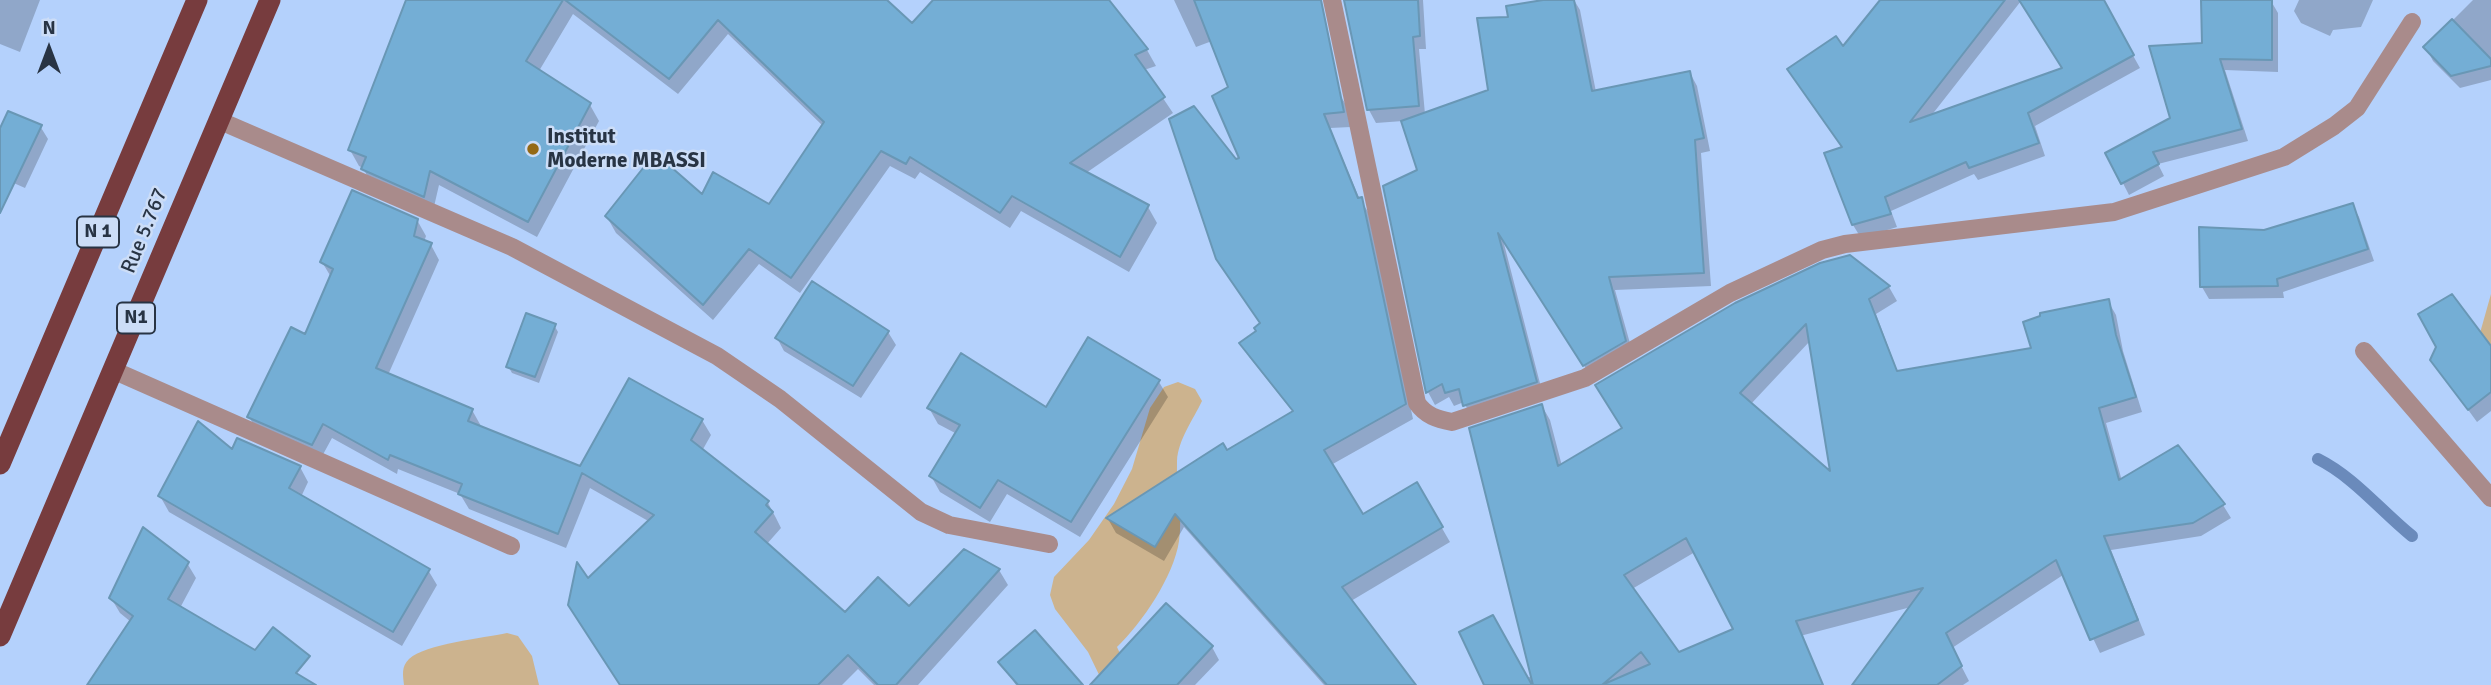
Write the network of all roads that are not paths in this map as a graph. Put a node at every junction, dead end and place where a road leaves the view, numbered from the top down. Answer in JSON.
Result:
{"nodes":[{"id":1,"x":197,"y":0,"type":"edge"},
{"id":2,"x":270,"y":0,"type":"edge"},
{"id":3,"x":1332,"y":0,"type":"edge"},
{"id":4,"x":2412,"y":22,"type":"dead end"},
{"id":5,"x":218,"y":120,"type":"junction"},
{"id":6,"x":2364,"y":351,"type":"dead end"},
{"id":7,"x":115,"y":371,"type":"junction"},
{"id":8,"x":0,"y":464,"type":"edge"},
{"id":9,"x":2491,"y":498,"type":"edge"},
{"id":10,"x":1049,"y":544,"type":"dead end"},
{"id":11,"x":511,"y":546,"type":"dead end"},
{"id":12,"x":0,"y":636,"type":"edge"}],
"edges":[{"from":1,"to":8,"type":"highway","number":"N 1"},
{"from":2,"to":5,"type":"highway","name":"Rue 5.767","number":"N1"},
{"from":3,"to":4,"type":"street"},
{"from":5,"to":7,"type":"highway","name":"Rue 5.767","number":"N1"},
{"from":5,"to":10,"type":"street"},
{"from":6,"to":9,"type":"street"},
{"from":7,"to":11,"type":"street"},
{"from":7,"to":12,"type":"highway","name":"Rue 5.767","number":"N1"}]}
